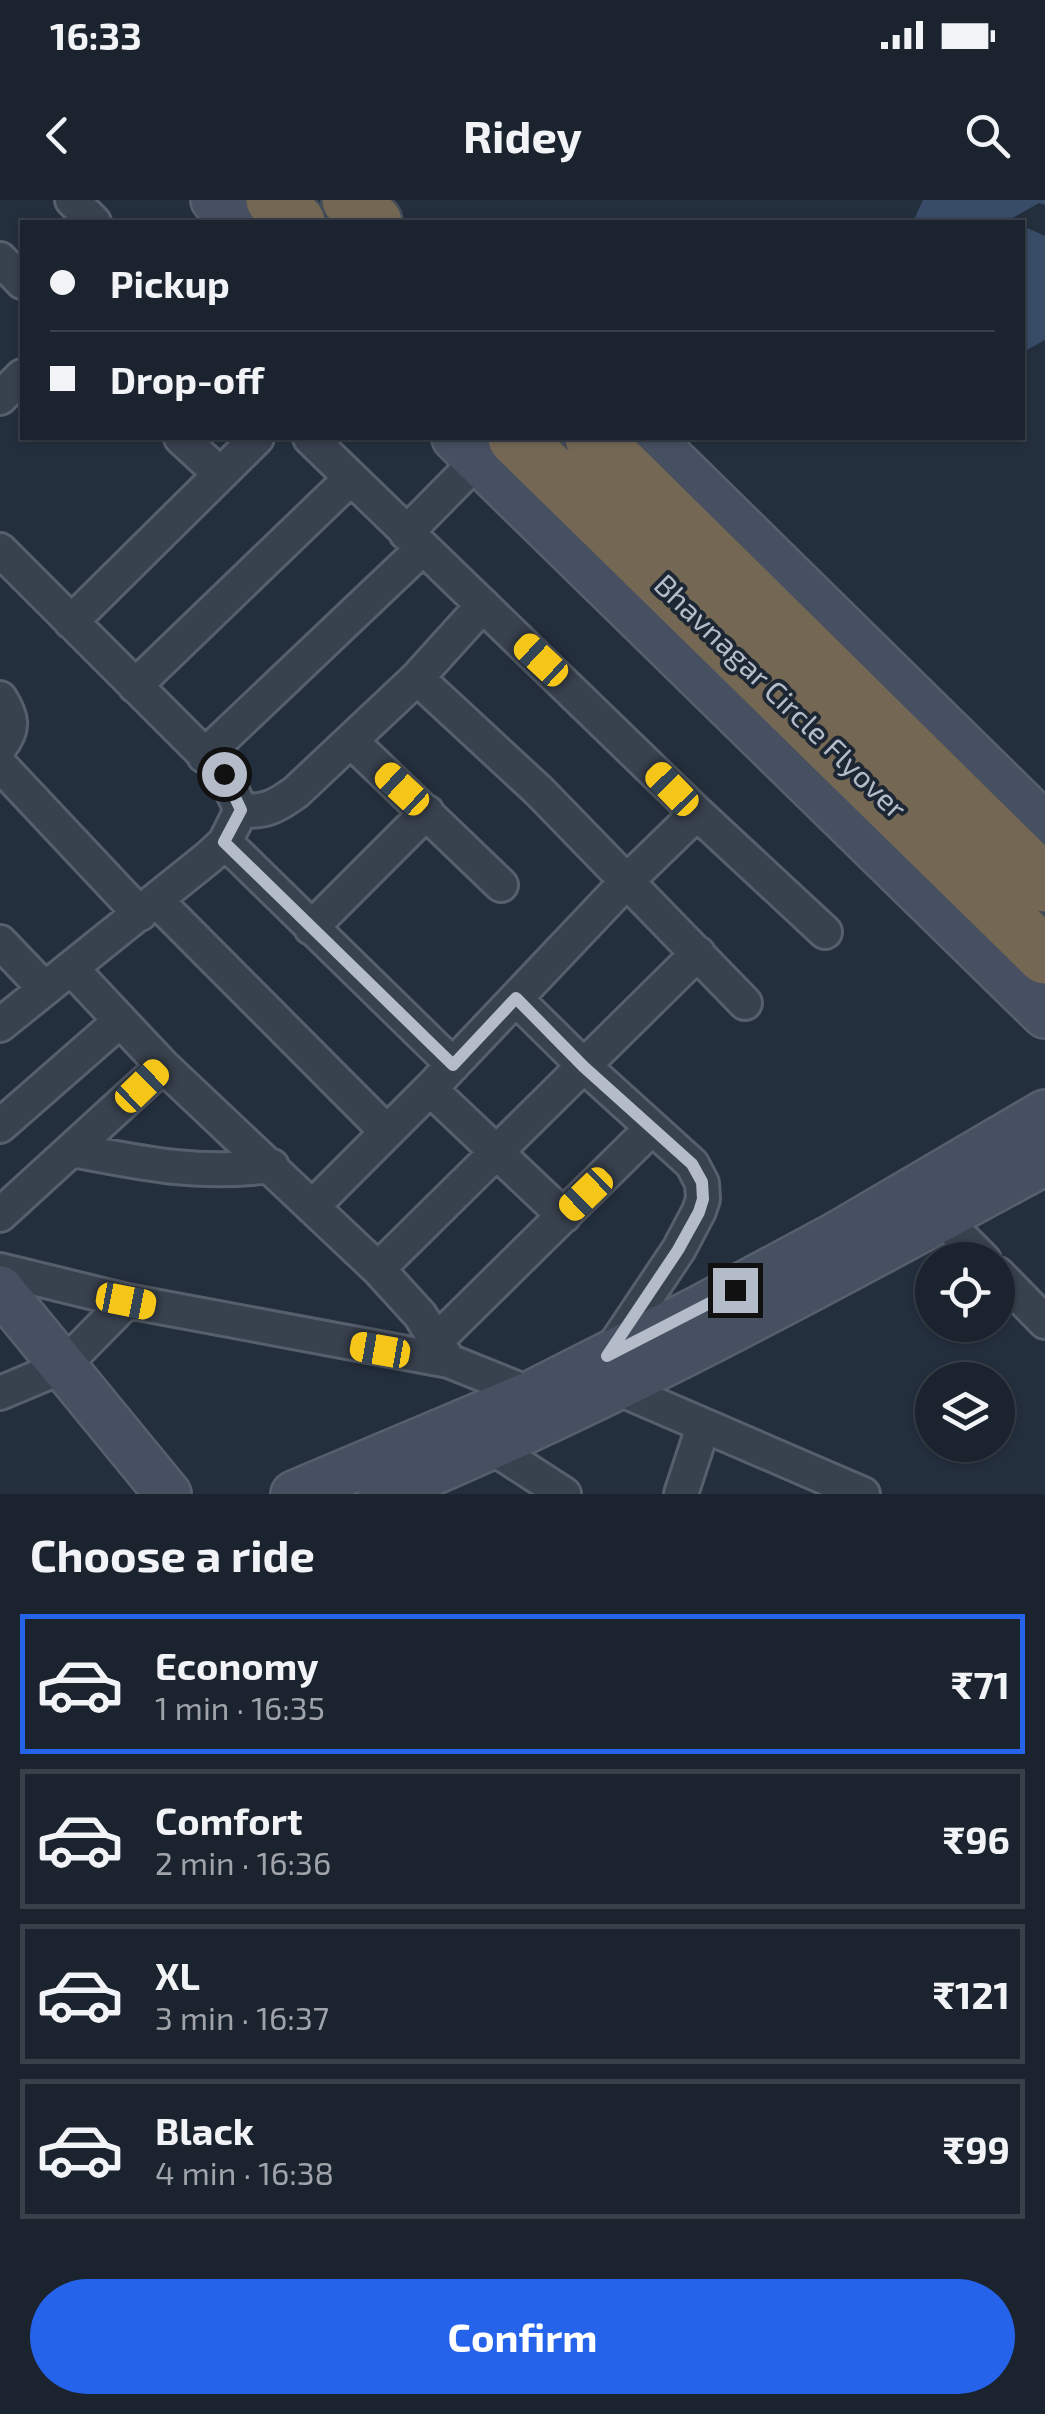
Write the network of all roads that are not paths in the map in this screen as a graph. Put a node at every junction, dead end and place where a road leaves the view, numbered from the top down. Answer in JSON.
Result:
{"nodes":[{"id":1,"x":72,"y":200,"type":"edge"},
{"id":2,"x":214,"y":200,"type":"edge"},
{"id":3,"x":274,"y":200,"type":"edge"},
{"id":4,"x":350,"y":200,"type":"edge"},
{"id":5,"x":92,"y":220,"type":"edge"},
{"id":6,"x":233,"y":220,"type":"edge"},
{"id":7,"x":294,"y":220,"type":"edge"},
{"id":8,"x":372,"y":220,"type":"edge"},
{"id":9,"x":0,"y":260,"type":"edge"},
{"id":10,"x":20,"y":280,"type":"edge"},
{"id":11,"x":20,"y":378,"type":"edge"},
{"id":12,"x":0,"y":398,"type":"edge"},
{"id":13,"x":184,"y":440,"type":"edge"},
{"id":14,"x":255,"y":440,"type":"edge"},
{"id":15,"x":312,"y":440,"type":"edge"},
{"id":16,"x":595,"y":440,"type":"edge"},
{"id":17,"x":652,"y":440,"type":"edge"},
{"id":18,"x":483,"y":445,"type":"edge"},
{"id":19,"x":219,"y":473,"type":"junction"},
{"id":20,"x":351,"y":478,"type":"junction"},
{"id":21,"x":414,"y":541,"type":"junction"},
{"id":22,"x":0,"y":550,"type":"edge"},
{"id":23,"x":483,"y":605,"type":"junction"},
{"id":24,"x":71,"y":622,"type":"junction"},
{"id":25,"x":417,"y":678,"type":"junction"},
{"id":26,"x":136,"y":686,"type":"junction"},
{"id":27,"x":0,"y":698,"type":"edge"},
{"id":28,"x":352,"y":742,"type":"junction"},
{"id":29,"x":0,"y":746,"type":"edge"},
{"id":30,"x":204,"y":756,"type":"junction"},
{"id":31,"x":0,"y":765,"type":"edge"},
{"id":32,"x":241,"y":810,"type":"junction"},
{"id":33,"x":427,"y":812,"type":"junction"},
{"id":34,"x":696,"y":813,"type":"junction"},
{"id":35,"x":1045,"y":826,"type":"edge"},
{"id":36,"x":224,"y":842,"type":"junction"},
{"id":37,"x":627,"y":881,"type":"junction"},
{"id":38,"x":1045,"y":884,"type":"edge"},
{"id":39,"x":501,"y":885,"type":"dead end"},
{"id":40,"x":149,"y":908,"type":"junction"},
{"id":41,"x":311,"y":928,"type":"junction"},
{"id":42,"x":825,"y":932,"type":"dead end"},
{"id":43,"x":0,"y":942,"type":"edge"},
{"id":44,"x":698,"y":953,"type":"junction"},
{"id":45,"x":1045,"y":956,"type":"edge"},
{"id":46,"x":71,"y":968,"type":"junction"},
{"id":47,"x":45,"y":989,"type":"junction"},
{"id":48,"x":516,"y":998,"type":"junction"},
{"id":49,"x":744,"y":1003,"type":"dead end"},
{"id":50,"x":1045,"y":1015,"type":"edge"},
{"id":51,"x":120,"y":1021,"type":"junction"},
{"id":52,"x":0,"y":1026,"type":"edge"},
{"id":53,"x":453,"y":1065,"type":"junction"},
{"id":54,"x":163,"y":1066,"type":"junction"},
{"id":55,"x":584,"y":1067,"type":"junction"},
{"id":56,"x":430,"y":1089,"type":"junction"},
{"id":57,"x":1045,"y":1113,"type":"edge"},
{"id":58,"x":0,"y":1126,"type":"edge"},
{"id":59,"x":652,"y":1128,"type":"junction"},
{"id":60,"x":386,"y":1131,"type":"junction"},
{"id":61,"x":73,"y":1150,"type":"junction"},
{"id":62,"x":497,"y":1152,"type":"junction"},
{"id":63,"x":1045,"y":1162,"type":"edge"},
{"id":64,"x":272,"y":1166,"type":"junction"},
{"id":65,"x":312,"y":1207,"type":"junction"},
{"id":66,"x":0,"y":1215,"type":"edge"},
{"id":67,"x":564,"y":1216,"type":"junction"},
{"id":68,"x":942,"y":1218,"type":"junction"},
{"id":69,"x":966,"y":1242,"type":"edge"},
{"id":70,"x":378,"y":1269,"type":"junction"},
{"id":71,"x":0,"y":1270,"type":"edge"},
{"id":72,"x":0,"y":1289,"type":"edge"},
{"id":73,"x":1015,"y":1291,"type":"edge"},
{"id":74,"x":126,"y":1301,"type":"junction"},
{"id":75,"x":1045,"y":1322,"type":"edge"},
{"id":76,"x":444,"y":1350,"type":"junction"},
{"id":77,"x":62,"y":1367,"type":"junction"},
{"id":78,"x":611,"y":1372,"type":"junction"},
{"id":79,"x":0,"y":1393,"type":"edge"},
{"id":80,"x":531,"y":1394,"type":"junction"},
{"id":81,"x":703,"y":1427,"type":"junction"},
{"id":82,"x":492,"y":1448,"type":"junction"},
{"id":83,"x":168,"y":1494,"type":"edge"},
{"id":84,"x":294,"y":1494,"type":"edge"},
{"id":85,"x":381,"y":1494,"type":"edge"},
{"id":86,"x":564,"y":1494,"type":"edge"},
{"id":87,"x":681,"y":1494,"type":"edge"},
{"id":88,"x":863,"y":1494,"type":"edge"}],
"edges":[{"from":1,"to":5,"type":"street"},
{"from":2,"to":6,"type":"street"},
{"from":3,"to":7,"type":"highway"},
{"from":4,"to":8,"type":"highway"},
{"from":9,"to":10,"type":"street"},
{"from":11,"to":12,"type":"street"},
{"from":13,"to":19,"type":"street"},
{"from":14,"to":19,"type":"street"},
{"from":15,"to":20,"type":"street"},
{"from":16,"to":38,"type":"highway","name":"Bhavnagar Circle Flyover"},
{"from":17,"to":35,"type":"street"},
{"from":18,"to":21,"type":"street"},
{"from":18,"to":45,"type":"highway","name":"Bhavnagar Circle Flyover"},
{"from":18,"to":50,"type":"street"},
{"from":19,"to":24,"type":"street"},
{"from":20,"to":21,"type":"street"},
{"from":20,"to":26,"type":"street"},
{"from":21,"to":23,"type":"street"},
{"from":21,"to":30,"type":"street"},
{"from":22,"to":24,"type":"street"},
{"from":23,"to":25,"type":"street"},
{"from":23,"to":34,"type":"street"},
{"from":24,"to":26,"type":"street"},
{"from":25,"to":28,"type":"street"},
{"from":25,"to":37,"type":"street"},
{"from":26,"to":30,"type":"street"},
{"from":27,"to":29,"type":"street"},
{"from":28,"to":32,"type":"street"},
{"from":28,"to":33,"type":"street"},
{"from":30,"to":32,"type":"street"},
{"from":31,"to":40,"type":"street"},
{"from":32,"to":36,"type":"street"},
{"from":33,"to":39,"type":"street"},
{"from":33,"to":41,"type":"street"},
{"from":34,"to":37,"type":"street"},
{"from":34,"to":42,"type":"street"},
{"from":36,"to":40,"type":"street"},
{"from":36,"to":41,"type":"street"},
{"from":37,"to":44,"type":"street"},
{"from":37,"to":48,"type":"street"},
{"from":40,"to":46,"type":"street"},
{"from":40,"to":60,"type":"street"},
{"from":41,"to":53,"type":"street"},
{"from":43,"to":47,"type":"street"},
{"from":44,"to":49,"type":"street"},
{"from":44,"to":55,"type":"street"},
{"from":46,"to":47,"type":"street"},
{"from":46,"to":51,"type":"street"},
{"from":47,"to":52,"type":"street"},
{"from":48,"to":53,"type":"street"},
{"from":48,"to":55,"type":"street"},
{"from":51,"to":54,"type":"street"},
{"from":51,"to":58,"type":"street"},
{"from":53,"to":56,"type":"street"},
{"from":54,"to":61,"type":"street"},
{"from":54,"to":64,"type":"street"},
{"from":55,"to":59,"type":"street"},
{"from":55,"to":62,"type":"street"},
{"from":56,"to":60,"type":"street"},
{"from":56,"to":62,"type":"street"},
{"from":57,"to":78,"type":"street"},
{"from":59,"to":67,"type":"street"},
{"from":59,"to":78,"type":"street"},
{"from":60,"to":65,"type":"street"},
{"from":61,"to":64,"type":"street"},
{"from":61,"to":66,"type":"street"},
{"from":62,"to":67,"type":"street"},
{"from":62,"to":70,"type":"street"},
{"from":63,"to":68,"type":"street"},
{"from":64,"to":65,"type":"street"},
{"from":65,"to":70,"type":"street"},
{"from":67,"to":76,"type":"street"},
{"from":68,"to":69,"type":"street"},
{"from":68,"to":78,"type":"street"},
{"from":70,"to":76,"type":"street"},
{"from":71,"to":74,"type":"street"},
{"from":72,"to":77,"type":"street"},
{"from":73,"to":75,"type":"street"},
{"from":74,"to":76,"type":"street"},
{"from":74,"to":77,"type":"street"},
{"from":76,"to":80,"type":"street"},
{"from":77,"to":79,"type":"street"},
{"from":77,"to":83,"type":"street"},
{"from":78,"to":80,"type":"street"},
{"from":78,"to":81,"type":"street"},
{"from":78,"to":82,"type":"street"},
{"from":80,"to":84,"type":"street"},
{"from":81,"to":87,"type":"street"},
{"from":81,"to":88,"type":"street"},
{"from":82,"to":85,"type":"street"},
{"from":82,"to":86,"type":"street"}]}
